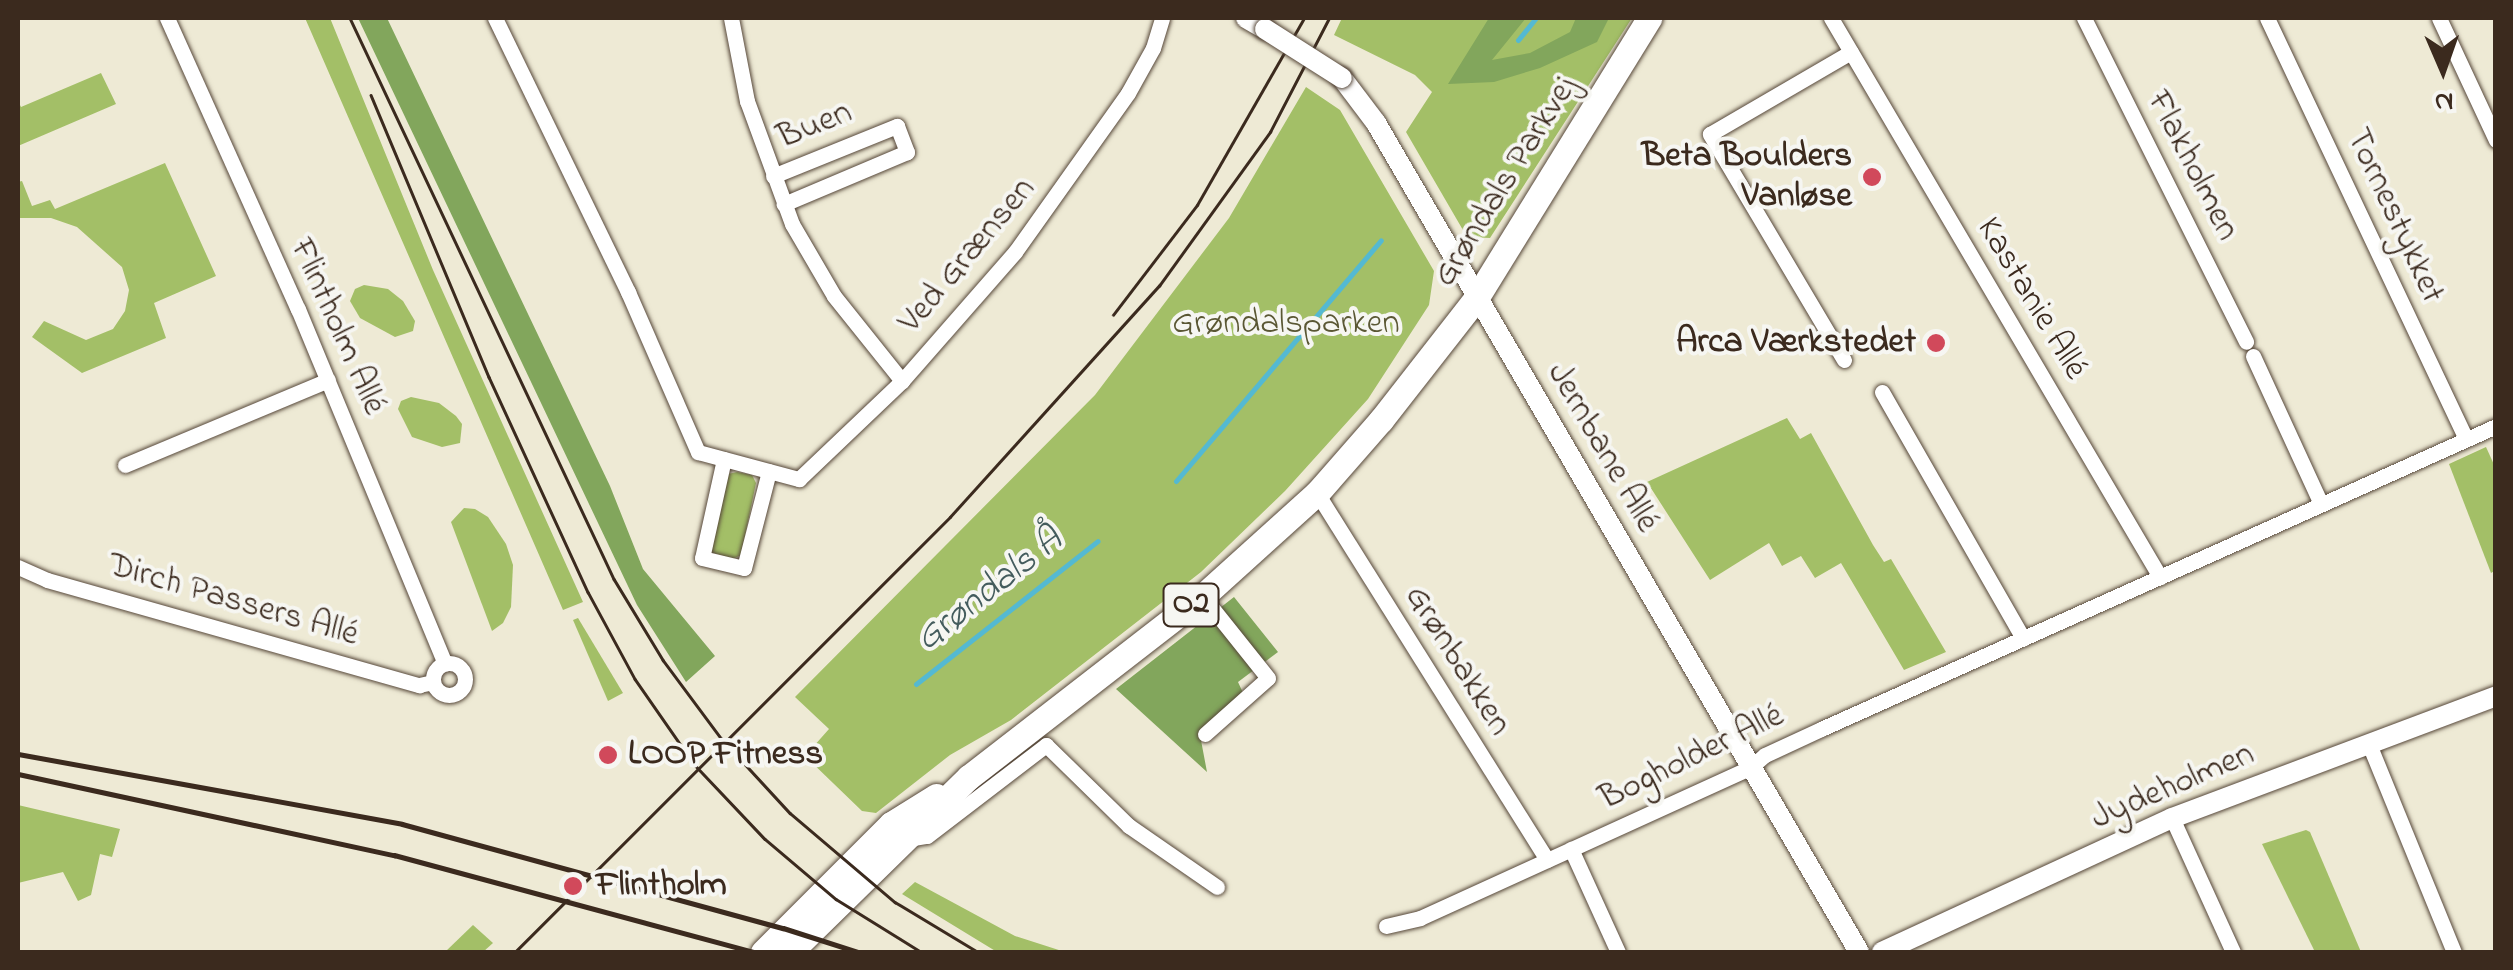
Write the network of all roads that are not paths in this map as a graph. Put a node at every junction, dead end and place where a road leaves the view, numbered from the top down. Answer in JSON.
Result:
{"nodes":[{"id":1,"x":167,"y":18,"type":"edge"},
{"id":2,"x":494,"y":18,"type":"edge"},
{"id":3,"x":731,"y":18,"type":"edge"},
{"id":4,"x":1162,"y":18,"type":"edge"},
{"id":5,"x":1246,"y":18,"type":"edge"},
{"id":6,"x":1649,"y":18,"type":"edge"},
{"id":7,"x":1831,"y":18,"type":"edge"},
{"id":8,"x":2084,"y":18,"type":"edge"},
{"id":9,"x":2268,"y":18,"type":"edge"},
{"id":10,"x":2439,"y":18,"type":"edge"},
{"id":11,"x":1851,"y":52,"type":"junction"},
{"id":12,"x":2496,"y":140,"type":"edge"},
{"id":13,"x":773,"y":176,"type":"junction"},
{"id":14,"x":784,"y":204,"type":"junction"},
{"id":15,"x":1477,"y":297,"type":"junction"},
{"id":16,"x":1844,"y":360,"type":"dead end"},
{"id":17,"x":328,"y":380,"type":"junction"},
{"id":18,"x":902,"y":381,"type":"junction"},
{"id":19,"x":1882,"y":392,"type":"dead end"},
{"id":20,"x":2496,"y":426,"type":"edge"},
{"id":21,"x":2466,"y":439,"type":"junction"},
{"id":22,"x":724,"y":459,"type":"junction"},
{"id":23,"x":124,"y":465,"type":"dead end"},
{"id":24,"x":769,"y":471,"type":"junction"},
{"id":25,"x":1316,"y":492,"type":"junction"},
{"id":26,"x":2321,"y":504,"type":"junction"},
{"id":27,"x":18,"y":567,"type":"edge"},
{"id":28,"x":2160,"y":576,"type":"junction"},
{"id":29,"x":1213,"y":610,"type":"dead end"},
{"id":30,"x":2023,"y":638,"type":"junction"},
{"id":31,"x":445,"y":664,"type":"junction"},
{"id":32,"x":433,"y":682,"type":"junction"},
{"id":33,"x":2496,"y":696,"type":"edge"},
{"id":34,"x":1205,"y":734,"type":"dead end"},
{"id":35,"x":2370,"y":744,"type":"junction"},
{"id":36,"x":1751,"y":767,"type":"junction"},
{"id":37,"x":969,"y":777,"type":"junction"},
{"id":38,"x":2172,"y":818,"type":"junction"},
{"id":39,"x":904,"y":840,"type":"junction"},
{"id":40,"x":1571,"y":849,"type":"junction"},
{"id":41,"x":1546,"y":860,"type":"junction"},
{"id":42,"x":1217,"y":887,"type":"dead end"},
{"id":43,"x":1386,"y":926,"type":"dead end"},
{"id":44,"x":763,"y":952,"type":"edge"},
{"id":45,"x":790,"y":952,"type":"edge"},
{"id":46,"x":1618,"y":952,"type":"edge"},
{"id":47,"x":1859,"y":952,"type":"edge"},
{"id":48,"x":1882,"y":952,"type":"edge"},
{"id":49,"x":2233,"y":952,"type":"edge"},
{"id":50,"x":2454,"y":952,"type":"edge"}],
"edges":[{"from":1,"to":17,"type":"street","name":"Flintholm Allé"},
{"from":2,"to":22,"type":"street","name":"Ved Grænsen"},
{"from":3,"to":13,"type":"street","name":"Buen"},
{"from":4,"to":18,"type":"street","name":"Ved Grænsen"},
{"from":5,"to":15,"type":"street","name":"Jernbane Allé","bridge":true},
{"from":6,"to":15,"type":"main road","name":"Grøndals Parkvej","number":"O2"},
{"from":7,"to":11,"type":"street","name":"Kastanie Allé"},
{"from":8,"to":26,"type":"street","name":"Flakholmen"},
{"from":9,"to":21,"type":"street","name":"Tornestykket"},
{"from":10,"to":12,"type":"street"},
{"from":11,"to":16,"type":"street"},
{"from":11,"to":28,"type":"street","name":"Kastanie Allé"},
{"from":13,"to":14,"type":"street","name":"Buen"},
{"from":13,"to":14,"type":"street","name":"Buen"},
{"from":14,"to":18,"type":"street","name":"Buen"},
{"from":15,"to":25,"type":"main road","name":"Grøndals Parkvej","number":"O2"},
{"from":15,"to":36,"type":"street","name":"Jernbane Allé"},
{"from":17,"to":23,"type":"street"},
{"from":17,"to":31,"type":"street","name":"Flintholm Allé"},
{"from":18,"to":24,"type":"street","name":"Ved Grænsen"},
{"from":19,"to":30,"type":"street"},
{"from":20,"to":21,"type":"street","name":"Bogholder Allé"},
{"from":21,"to":26,"type":"street","name":"Bogholder Allé"},
{"from":22,"to":24,"type":"street","name":"Ved Grænsen"},
{"from":22,"to":24,"type":"street"},
{"from":25,"to":37,"type":"main road","name":"Grøndals Parkvej","number":"O2"},
{"from":25,"to":41,"type":"street","name":"Grønbakken"},
{"from":26,"to":28,"type":"street","name":"Bogholder Allé"},
{"from":27,"to":32,"type":"street","name":"Dirch Passers Allé"},
{"from":28,"to":30,"type":"street","name":"Bogholder Allé"},
{"from":29,"to":34,"type":"street"},
{"from":30,"to":36,"type":"street","name":"Bogholder Allé"},
{"from":31,"to":32,"type":"street"},
{"from":31,"to":32,"type":"street"},
{"from":33,"to":35,"type":"street","name":"Jydeholmen"},
{"from":35,"to":38,"type":"street","name":"Jydeholmen"},
{"from":35,"to":50,"type":"street"},
{"from":36,"to":40,"type":"street","name":"Bogholder Allé"},
{"from":36,"to":47,"type":"street","name":"Jernbane Allé"},
{"from":37,"to":39,"type":"main road","name":"Grøndals Parkvej","number":"O2"},
{"from":37,"to":44,"type":"main road","name":"Grøndals Parkvej","number":"O2"},
{"from":38,"to":48,"type":"street","name":"Jydeholmen"},
{"from":38,"to":49,"type":"street"},
{"from":39,"to":42,"type":"street","name":"Grøndals Parkvej"},
{"from":39,"to":45,"type":"main road","name":"Grøndals Parkvej","number":"O2"},
{"from":40,"to":41,"type":"street","name":"Bogholder Allé"},
{"from":40,"to":46,"type":"street"},
{"from":41,"to":43,"type":"street","name":"Bogholder Allé"}]}
